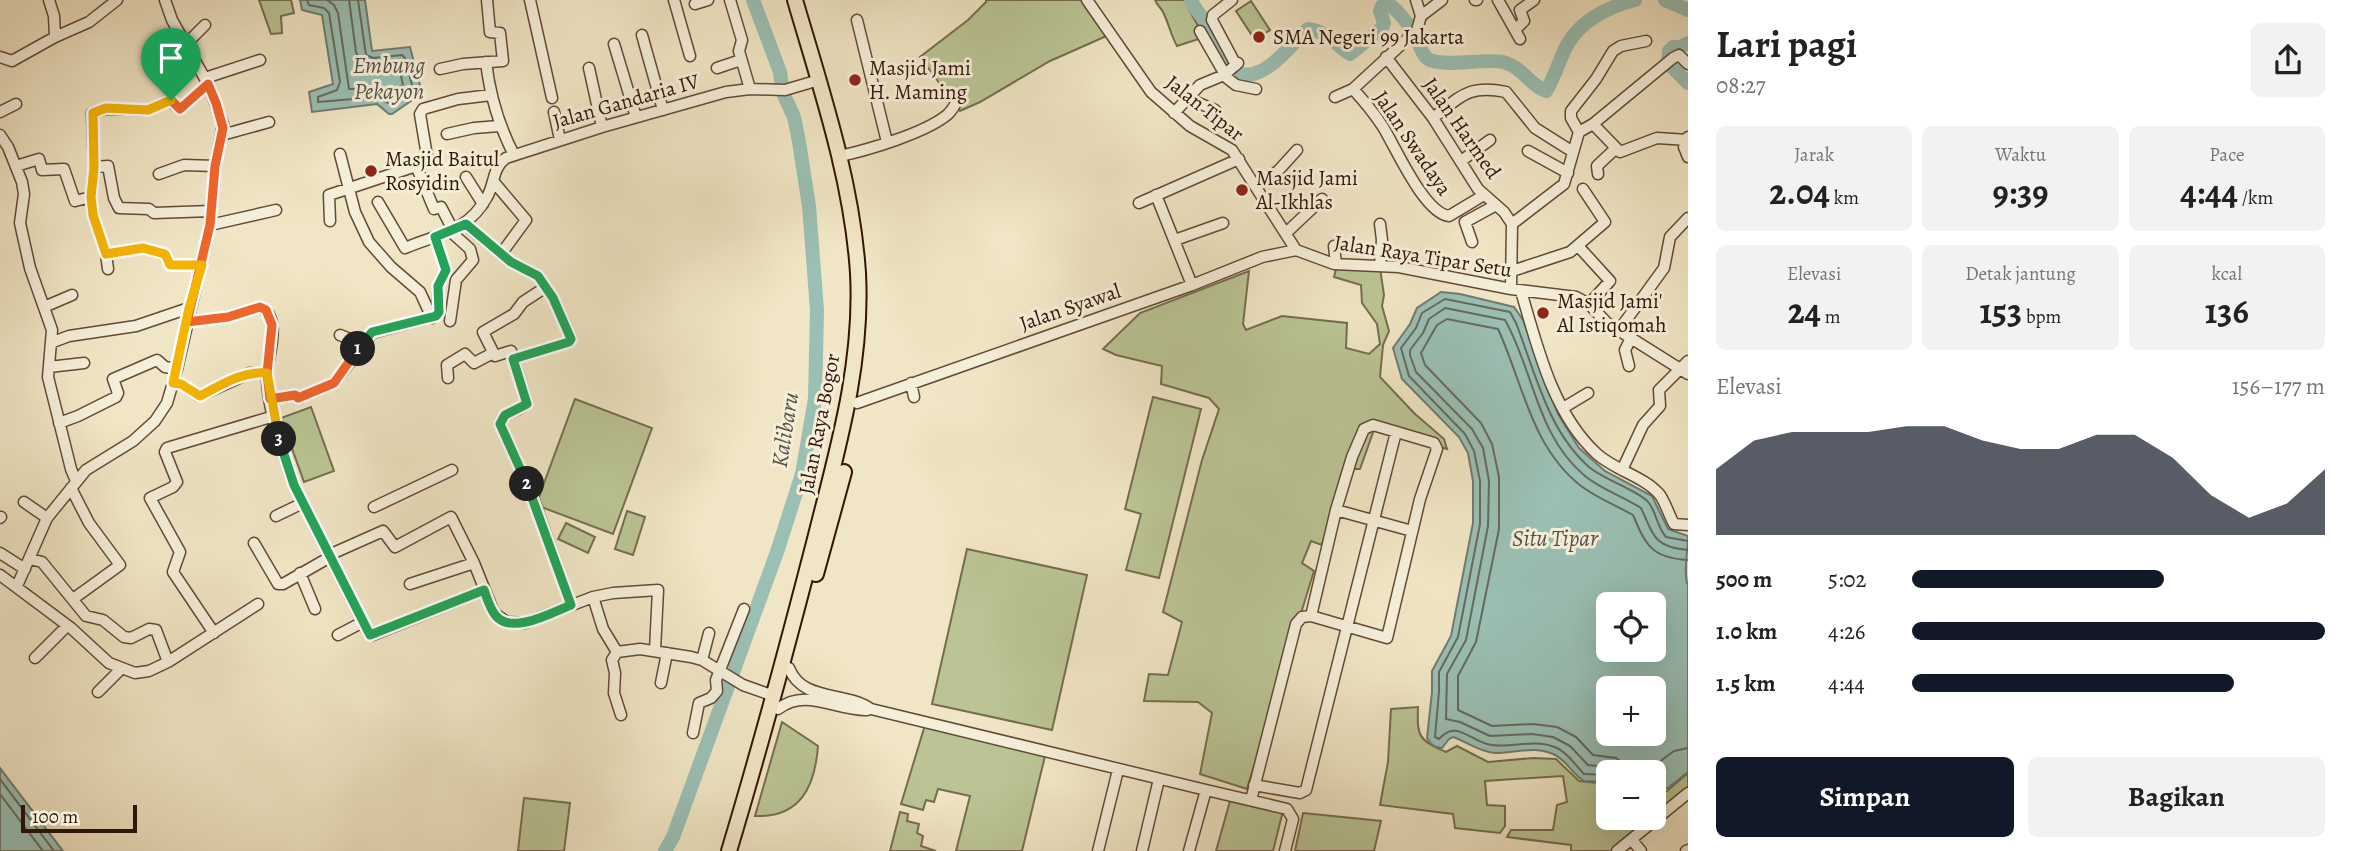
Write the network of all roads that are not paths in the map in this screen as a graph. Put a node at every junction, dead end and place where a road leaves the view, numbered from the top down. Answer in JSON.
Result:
{"nodes":[{"id":1,"x":48,"y":0,"type":"edge"},
{"id":2,"x":117,"y":0,"type":"edge"},
{"id":3,"x":165,"y":0,"type":"edge"},
{"id":4,"x":487,"y":0,"type":"edge"},
{"id":5,"x":530,"y":0,"type":"edge"},
{"id":6,"x":674,"y":0,"type":"edge"},
{"id":7,"x":708,"y":0,"type":"edge"},
{"id":8,"x":730,"y":0,"type":"edge"},
{"id":9,"x":795,"y":0,"type":"edge"},
{"id":10,"x":803,"y":0,"type":"edge"},
{"id":11,"x":1087,"y":0,"type":"edge"},
{"id":12,"x":1232,"y":0,"type":"edge"},
{"id":13,"x":1416,"y":0,"type":"edge"},
{"id":14,"x":1442,"y":0,"type":"edge"},
{"id":15,"x":1498,"y":0,"type":"edge"},
{"id":16,"x":1534,"y":0,"type":"edge"},
{"id":17,"x":695,"y":4,"type":"dead end"},
{"id":18,"x":1421,"y":16,"type":"junction"},
{"id":19,"x":857,"y":20,"type":"dead end"},
{"id":20,"x":205,"y":25,"type":"dead end"},
{"id":21,"x":1200,"y":31,"type":"dead end"},
{"id":22,"x":642,"y":35,"type":"dead end"},
{"id":23,"x":55,"y":37,"type":"junction"},
{"id":24,"x":1646,"y":41,"type":"dead end"},
{"id":25,"x":186,"y":44,"type":"junction"},
{"id":26,"x":614,"y":44,"type":"dead end"},
{"id":27,"x":690,"y":56,"type":"dead end"},
{"id":28,"x":0,"y":57,"type":"edge"},
{"id":29,"x":1386,"y":57,"type":"junction"},
{"id":30,"x":260,"y":60,"type":"dead end"},
{"id":31,"x":741,"y":60,"type":"junction"},
{"id":32,"x":486,"y":62,"type":"junction"},
{"id":33,"x":1688,"y":64,"type":"edge"},
{"id":34,"x":589,"y":68,"type":"dead end"},
{"id":35,"x":717,"y":68,"type":"dead end"},
{"id":36,"x":440,"y":69,"type":"dead end"},
{"id":37,"x":1231,"y":69,"type":"junction"},
{"id":38,"x":819,"y":80,"type":"junction"},
{"id":39,"x":207,"y":81,"type":"junction"},
{"id":40,"x":750,"y":89,"type":"junction"},
{"id":41,"x":1256,"y":89,"type":"dead end"},
{"id":42,"x":1353,"y":89,"type":"junction"},
{"id":43,"x":491,"y":95,"type":"junction"},
{"id":44,"x":960,"y":97,"type":"dead end"},
{"id":45,"x":1335,"y":97,"type":"dead end"},
{"id":46,"x":552,"y":98,"type":"dead end"},
{"id":47,"x":1187,"y":98,"type":"junction"},
{"id":48,"x":16,"y":104,"type":"dead end"},
{"id":49,"x":663,"y":110,"type":"junction"},
{"id":50,"x":1215,"y":110,"type":"dead end"},
{"id":51,"x":554,"y":112,"type":"dead end"},
{"id":52,"x":0,"y":113,"type":"edge"},
{"id":53,"x":1174,"y":113,"type":"junction"},
{"id":54,"x":636,"y":117,"type":"junction"},
{"id":55,"x":1433,"y":118,"type":"junction"},
{"id":56,"x":269,"y":122,"type":"dead end"},
{"id":57,"x":1593,"y":124,"type":"junction"},
{"id":58,"x":499,"y":126,"type":"junction"},
{"id":59,"x":602,"y":127,"type":"junction"},
{"id":60,"x":1579,"y":132,"type":"junction"},
{"id":61,"x":447,"y":134,"type":"dead end"},
{"id":62,"x":0,"y":135,"type":"edge"},
{"id":63,"x":222,"y":135,"type":"junction"},
{"id":64,"x":1688,"y":139,"type":"edge"},
{"id":65,"x":560,"y":140,"type":"junction"},
{"id":66,"x":1490,"y":140,"type":"dead end"},
{"id":67,"x":887,"y":142,"type":"junction"},
{"id":68,"x":1615,"y":149,"type":"junction"},
{"id":69,"x":1297,"y":150,"type":"dead end"},
{"id":70,"x":1528,"y":150,"type":"dead end"},
{"id":71,"x":1573,"y":152,"type":"junction"},
{"id":72,"x":340,"y":153,"type":"dead end"},
{"id":73,"x":514,"y":155,"type":"junction"},
{"id":74,"x":844,"y":155,"type":"junction"},
{"id":75,"x":1688,"y":157,"type":"edge"},
{"id":76,"x":1239,"y":159,"type":"junction"},
{"id":77,"x":1461,"y":161,"type":"junction"},
{"id":78,"x":16,"y":166,"type":"junction"},
{"id":79,"x":215,"y":166,"type":"junction"},
{"id":80,"x":94,"y":167,"type":"junction"},
{"id":81,"x":416,"y":168,"type":"junction"},
{"id":82,"x":1568,"y":173,"type":"junction"},
{"id":83,"x":159,"y":174,"type":"dead end"},
{"id":84,"x":1598,"y":174,"type":"dead end"},
{"id":85,"x":466,"y":177,"type":"dead end"},
{"id":86,"x":494,"y":181,"type":"junction"},
{"id":87,"x":1256,"y":187,"type":"junction"},
{"id":88,"x":1583,"y":189,"type":"dead end"},
{"id":89,"x":350,"y":190,"type":"junction"},
{"id":90,"x":92,"y":192,"type":"junction"},
{"id":91,"x":1156,"y":195,"type":"junction"},
{"id":92,"x":1484,"y":195,"type":"junction"},
{"id":93,"x":1322,"y":199,"type":"dead end"},
{"id":94,"x":378,"y":202,"type":"dead end"},
{"id":95,"x":1139,"y":203,"type":"dead end"},
{"id":96,"x":483,"y":204,"type":"junction"},
{"id":97,"x":1496,"y":205,"type":"junction"},
{"id":98,"x":276,"y":210,"type":"dead end"},
{"id":99,"x":211,"y":211,"type":"junction"},
{"id":100,"x":1688,"y":218,"type":"edge"},
{"id":101,"x":330,"y":221,"type":"dead end"},
{"id":102,"x":1223,"y":223,"type":"dead end"},
{"id":103,"x":466,"y":224,"type":"junction"},
{"id":104,"x":1380,"y":224,"type":"dead end"},
{"id":105,"x":210,"y":225,"type":"junction"},
{"id":106,"x":1512,"y":225,"type":"junction"},
{"id":107,"x":452,"y":231,"type":"junction"},
{"id":108,"x":1286,"y":233,"type":"junction"},
{"id":109,"x":435,"y":237,"type":"junction"},
{"id":110,"x":1175,"y":240,"type":"junction"},
{"id":111,"x":1472,"y":242,"type":"dead end"},
{"id":112,"x":1334,"y":246,"type":"dead end"},
{"id":113,"x":1579,"y":247,"type":"junction"},
{"id":114,"x":1296,"y":250,"type":"junction"},
{"id":115,"x":1351,"y":252,"type":"dead end"},
{"id":116,"x":106,"y":254,"type":"junction"},
{"id":117,"x":501,"y":254,"type":"junction"},
{"id":118,"x":1336,"y":264,"type":"junction"},
{"id":119,"x":202,"y":265,"type":"junction"},
{"id":120,"x":1354,"y":265,"type":"junction"},
{"id":121,"x":1380,"y":266,"type":"junction"},
{"id":122,"x":108,"y":269,"type":"dead end"},
{"id":123,"x":1511,"y":271,"type":"junction"},
{"id":124,"x":1192,"y":285,"type":"junction"},
{"id":125,"x":546,"y":287,"type":"junction"},
{"id":126,"x":1516,"y":290,"type":"junction"},
{"id":127,"x":72,"y":295,"type":"dead end"},
{"id":128,"x":1589,"y":304,"type":"junction"},
{"id":129,"x":44,"y":307,"type":"junction"},
{"id":130,"x":189,"y":308,"type":"junction"},
{"id":131,"x":432,"y":318,"type":"junction"},
{"id":132,"x":450,"y":321,"type":"dead end"},
{"id":133,"x":187,"y":322,"type":"junction"},
{"id":134,"x":1619,"y":330,"type":"junction"},
{"id":135,"x":340,"y":335,"type":"dead end"},
{"id":136,"x":1631,"y":338,"type":"junction"},
{"id":137,"x":53,"y":342,"type":"junction"},
{"id":138,"x":362,"y":344,"type":"junction"},
{"id":139,"x":493,"y":353,"type":"junction"},
{"id":140,"x":513,"y":359,"type":"junction"},
{"id":141,"x":1688,"y":361,"type":"edge"},
{"id":142,"x":84,"y":363,"type":"dead end"},
{"id":143,"x":1629,"y":366,"type":"dead end"},
{"id":144,"x":49,"y":368,"type":"junction"},
{"id":145,"x":177,"y":369,"type":"junction"},
{"id":146,"x":1685,"y":372,"type":"edge"},
{"id":147,"x":267,"y":373,"type":"junction"},
{"id":148,"x":448,"y":377,"type":"dead end"},
{"id":149,"x":173,"y":383,"type":"junction"},
{"id":150,"x":911,"y":383,"type":"junction"},
{"id":151,"x":1588,"y":393,"type":"dead end"},
{"id":152,"x":914,"y":397,"type":"dead end"},
{"id":153,"x":274,"y":399,"type":"junction"},
{"id":154,"x":857,"y":403,"type":"junction"},
{"id":155,"x":1563,"y":408,"type":"junction"},
{"id":156,"x":274,"y":416,"type":"junction"},
{"id":157,"x":60,"y":422,"type":"junction"},
{"id":158,"x":1396,"y":432,"type":"junction"},
{"id":159,"x":452,"y":470,"type":"dead end"},
{"id":160,"x":1622,"y":470,"type":"junction"},
{"id":161,"x":71,"y":480,"type":"junction"},
{"id":162,"x":24,"y":502,"type":"dead end"},
{"id":163,"x":303,"y":503,"type":"junction"},
{"id":164,"x":373,"y":507,"type":"dead end"},
{"id":165,"x":1336,"y":510,"type":"junction"},
{"id":166,"x":276,"y":516,"type":"dead end"},
{"id":167,"x":47,"y":518,"type":"junction"},
{"id":168,"x":1375,"y":520,"type":"junction"},
{"id":169,"x":1688,"y":525,"type":"edge"},
{"id":170,"x":1412,"y":531,"type":"junction"},
{"id":171,"x":254,"y":543,"type":"dead end"},
{"id":172,"x":0,"y":553,"type":"edge"},
{"id":173,"x":330,"y":556,"type":"junction"},
{"id":174,"x":474,"y":563,"type":"junction"},
{"id":175,"x":27,"y":564,"type":"junction"},
{"id":176,"x":300,"y":573,"type":"junction"},
{"id":177,"x":0,"y":575,"type":"edge"},
{"id":178,"x":410,"y":584,"type":"dead end"},
{"id":179,"x":17,"y":586,"type":"junction"},
{"id":180,"x":484,"y":590,"type":"junction"},
{"id":181,"x":593,"y":597,"type":"junction"},
{"id":182,"x":73,"y":599,"type":"junction"},
{"id":183,"x":258,"y":604,"type":"dead end"},
{"id":184,"x":571,"y":605,"type":"junction"},
{"id":185,"x":315,"y":609,"type":"dead end"},
{"id":186,"x":744,"y":609,"type":"dead end"},
{"id":187,"x":1311,"y":616,"type":"junction"},
{"id":188,"x":363,"y":622,"type":"junction"},
{"id":189,"x":67,"y":625,"type":"junction"},
{"id":190,"x":1346,"y":628,"type":"junction"},
{"id":191,"x":709,"y":633,"type":"dead end"},
{"id":192,"x":214,"y":634,"type":"junction"},
{"id":193,"x":338,"y":635,"type":"dead end"},
{"id":194,"x":654,"y":650,"type":"junction"},
{"id":195,"x":617,"y":652,"type":"junction"},
{"id":196,"x":667,"y":653,"type":"junction"},
{"id":197,"x":35,"y":658,"type":"dead end"},
{"id":198,"x":702,"y":660,"type":"junction"},
{"id":199,"x":168,"y":662,"type":"junction"},
{"id":200,"x":786,"y":667,"type":"junction"},
{"id":201,"x":121,"y":668,"type":"junction"},
{"id":202,"x":723,"y":674,"type":"junction"},
{"id":203,"x":661,"y":683,"type":"dead end"},
{"id":204,"x":98,"y":692,"type":"dead end"},
{"id":205,"x":808,"y":694,"type":"junction"},
{"id":206,"x":774,"y":709,"type":"junction"},
{"id":207,"x":621,"y":715,"type":"dead end"},
{"id":208,"x":693,"y":733,"type":"dead end"},
{"id":209,"x":1118,"y":770,"type":"junction"},
{"id":210,"x":1160,"y":779,"type":"junction"},
{"id":211,"x":1254,"y":785,"type":"junction"},
{"id":212,"x":1206,"y":790,"type":"junction"},
{"id":213,"x":1688,"y":793,"type":"edge"},
{"id":214,"x":1251,"y":800,"type":"junction"},
{"id":215,"x":742,"y":820,"type":"junction"},
{"id":216,"x":1632,"y":840,"type":"junction"},
{"id":217,"x":729,"y":851,"type":"edge"},
{"id":218,"x":737,"y":851,"type":"edge"},
{"id":219,"x":1098,"y":851,"type":"edge"},
{"id":220,"x":1142,"y":851,"type":"edge"},
{"id":221,"x":1189,"y":851,"type":"edge"},
{"id":222,"x":1285,"y":851,"type":"edge"},
{"id":223,"x":1617,"y":851,"type":"edge"},
{"id":224,"x":1641,"y":851,"type":"edge"}],
"edges":[{"from":1,"to":23,"type":"street"},
{"from":2,"to":23,"type":"street"},
{"from":3,"to":25,"type":"street"},
{"from":4,"to":32,"type":"street"},
{"from":5,"to":46,"type":"street"},
{"from":6,"to":27,"type":"street"},
{"from":7,"to":17,"type":"street"},
{"from":8,"to":31,"type":"street"},
{"from":9,"to":38,"type":"highway","name":"Jalan Raya Bogor"},
{"from":10,"to":74,"type":"highway","name":"Jalan Raya Bogor"},
{"from":11,"to":53,"type":"street","name":"Jalan Tipar"},
{"from":12,"to":37,"type":"street"},
{"from":13,"to":18,"type":"street"},
{"from":14,"to":18,"type":"street"},
{"from":15,"to":16,"type":"street"},
{"from":18,"to":29,"type":"street"},
{"from":19,"to":67,"type":"street"},
{"from":20,"to":25,"type":"street"},
{"from":21,"to":37,"type":"street"},
{"from":22,"to":49,"type":"street"},
{"from":23,"to":28,"type":"street"},
{"from":24,"to":60,"type":"street"},
{"from":25,"to":39,"type":"street"},
{"from":26,"to":54,"type":"street"},
{"from":29,"to":42,"type":"street","name":"Jalan Swadaya"},
{"from":29,"to":55,"type":"street","name":"Jalan Harmed"},
{"from":30,"to":39,"type":"street"},
{"from":31,"to":35,"type":"street"},
{"from":31,"to":40,"type":"street"},
{"from":32,"to":36,"type":"street"},
{"from":32,"to":43,"type":"street"},
{"from":33,"to":57,"type":"street"},
{"from":34,"to":59,"type":"street"},
{"from":37,"to":41,"type":"street"},
{"from":37,"to":47,"type":"street"},
{"from":38,"to":40,"type":"street","name":"Jalan Gandaria IV"},
{"from":38,"to":74,"type":"highway","name":"Jalan Raya Bogor"},
{"from":39,"to":63,"type":"street"},
{"from":39,"to":80,"type":"street"},
{"from":40,"to":49,"type":"street","name":"Jalan Gandaria IV"},
{"from":42,"to":45,"type":"street"},
{"from":42,"to":92,"type":"street","name":"Jalan Swadaya"},
{"from":43,"to":58,"type":"street"},
{"from":43,"to":81,"type":"street"},
{"from":44,"to":67,"type":"street"},
{"from":47,"to":50,"type":"street"},
{"from":47,"to":53,"type":"street"},
{"from":48,"to":52,"type":"street"},
{"from":49,"to":54,"type":"street","name":"Jalan Gandaria IV"},
{"from":51,"to":65,"type":"street"},
{"from":53,"to":76,"type":"street","name":"Jalan Tipar"},
{"from":54,"to":59,"type":"street","name":"Jalan Gandaria IV"},
{"from":55,"to":71,"type":"street"},
{"from":55,"to":77,"type":"street","name":"Jalan Harmed"},
{"from":56,"to":63,"type":"street"},
{"from":57,"to":60,"type":"street"},
{"from":57,"to":68,"type":"street"},
{"from":58,"to":61,"type":"street"},
{"from":58,"to":73,"type":"street"},
{"from":59,"to":65,"type":"street","name":"Jalan Gandaria IV"},
{"from":60,"to":71,"type":"street"},
{"from":62,"to":78,"type":"street"},
{"from":63,"to":79,"type":"street"},
{"from":64,"to":68,"type":"street"},
{"from":64,"to":75,"type":"street"},
{"from":65,"to":73,"type":"street","name":"Jalan Gandaria IV"},
{"from":66,"to":77,"type":"street"},
{"from":67,"to":74,"type":"street"},
{"from":68,"to":84,"type":"street"},
{"from":69,"to":87,"type":"street"},
{"from":70,"to":82,"type":"street"},
{"from":71,"to":82,"type":"street"},
{"from":72,"to":89,"type":"street"},
{"from":73,"to":86,"type":"street"},
{"from":74,"to":154,"type":"highway","name":"Jalan Raya Bogor"},
{"from":74,"to":200,"type":"highway","name":"Jalan Raya Bogor"},
{"from":76,"to":87,"type":"street","name":"Jalan Tipar"},
{"from":76,"to":91,"type":"street"},
{"from":77,"to":92,"type":"street","name":"Jalan Harmed"},
{"from":78,"to":90,"type":"street"},
{"from":78,"to":129,"type":"street"},
{"from":79,"to":83,"type":"street"},
{"from":79,"to":99,"type":"street"},
{"from":80,"to":90,"type":"street"},
{"from":80,"to":99,"type":"street"},
{"from":81,"to":89,"type":"street"},
{"from":81,"to":107,"type":"street"},
{"from":82,"to":106,"type":"street"},
{"from":85,"to":96,"type":"street"},
{"from":86,"to":96,"type":"street"},
{"from":86,"to":117,"type":"street"},
{"from":87,"to":108,"type":"street","name":"Jalan Tipar"},
{"from":88,"to":113,"type":"street"},
{"from":89,"to":101,"type":"street"},
{"from":89,"to":131,"type":"street"},
{"from":90,"to":116,"type":"street"},
{"from":91,"to":95,"type":"street"},
{"from":91,"to":110,"type":"street"},
{"from":92,"to":97,"type":"street","name":"Jalan Harmed"},
{"from":93,"to":108,"type":"street"},
{"from":94,"to":109,"type":"street"},
{"from":96,"to":103,"type":"street"},
{"from":97,"to":106,"type":"street","name":"Jalan Harmed"},
{"from":97,"to":111,"type":"street"},
{"from":98,"to":105,"type":"street"},
{"from":99,"to":105,"type":"street"},
{"from":100,"to":134,"type":"street"},
{"from":102,"to":110,"type":"street"},
{"from":103,"to":107,"type":"street"},
{"from":103,"to":117,"type":"street"},
{"from":104,"to":121,"type":"street"},
{"from":105,"to":119,"type":"street"},
{"from":106,"to":123,"type":"street"},
{"from":107,"to":109,"type":"street"},
{"from":107,"to":132,"type":"street"},
{"from":108,"to":114,"type":"street","name":"Jalan Tipar"},
{"from":109,"to":131,"type":"street"},
{"from":110,"to":124,"type":"street"},
{"from":112,"to":118,"type":"street"},
{"from":113,"to":123,"type":"street"},
{"from":113,"to":128,"type":"street"},
{"from":114,"to":118,"type":"street","name":"Jalan Raya Tipar Setu"},
{"from":114,"to":124,"type":"street","name":"Jalan Syawal"},
{"from":115,"to":120,"type":"street"},
{"from":116,"to":119,"type":"street"},
{"from":116,"to":122,"type":"street"},
{"from":117,"to":125,"type":"street"},
{"from":118,"to":120,"type":"street","name":"Jalan Raya Tipar Setu"},
{"from":119,"to":130,"type":"street"},
{"from":120,"to":121,"type":"street","name":"Jalan Raya Tipar Setu"},
{"from":121,"to":126,"type":"street","name":"Jalan Raya Tipar Setu"},
{"from":123,"to":126,"type":"street"},
{"from":124,"to":150,"type":"street","name":"Jalan Syawal"},
{"from":125,"to":139,"type":"street"},
{"from":125,"to":140,"type":"street"},
{"from":126,"to":128,"type":"street","name":"Jalan Raya Tipar Setu"},
{"from":126,"to":155,"type":"street"},
{"from":127,"to":129,"type":"street"},
{"from":128,"to":134,"type":"street","name":"Jalan Raya Tipar Setu"},
{"from":129,"to":137,"type":"street"},
{"from":130,"to":133,"type":"street"},
{"from":130,"to":137,"type":"street"},
{"from":131,"to":138,"type":"street"},
{"from":133,"to":145,"type":"street"},
{"from":133,"to":147,"type":"street"},
{"from":134,"to":136,"type":"street","name":"Jalan Raya Tipar Setu"},
{"from":135,"to":138,"type":"street"},
{"from":136,"to":143,"type":"street"},
{"from":136,"to":146,"type":"street","name":"Jalan Raya Tipar Setu"},
{"from":137,"to":144,"type":"street"},
{"from":138,"to":153,"type":"street"},
{"from":139,"to":140,"type":"street"},
{"from":139,"to":148,"type":"street"},
{"from":140,"to":184,"type":"street"},
{"from":141,"to":146,"type":"street"},
{"from":142,"to":144,"type":"street"},
{"from":144,"to":157,"type":"street"},
{"from":145,"to":149,"type":"street"},
{"from":145,"to":157,"type":"street"},
{"from":146,"to":160,"type":"street"},
{"from":147,"to":149,"type":"street"},
{"from":147,"to":153,"type":"street"},
{"from":149,"to":161,"type":"street"},
{"from":150,"to":152,"type":"street"},
{"from":150,"to":154,"type":"street","name":"Jalan Syawal"},
{"from":151,"to":155,"type":"street"},
{"from":153,"to":156,"type":"street"},
{"from":154,"to":200,"type":"highway","name":"Jalan Raya Bogor"},
{"from":155,"to":160,"type":"street"},
{"from":156,"to":163,"type":"street"},
{"from":156,"to":192,"type":"street"},
{"from":157,"to":161,"type":"street"},
{"from":158,"to":165,"type":"street"},
{"from":158,"to":168,"type":"street"},
{"from":158,"to":170,"type":"street"},
{"from":159,"to":164,"type":"street"},
{"from":160,"to":169,"type":"street"},
{"from":161,"to":167,"type":"street"},
{"from":161,"to":182,"type":"street"},
{"from":162,"to":167,"type":"street"},
{"from":163,"to":166,"type":"street"},
{"from":163,"to":173,"type":"street"},
{"from":165,"to":168,"type":"street"},
{"from":165,"to":187,"type":"street"},
{"from":167,"to":175,"type":"street"},
{"from":168,"to":170,"type":"street"},
{"from":168,"to":190,"type":"street"},
{"from":170,"to":190,"type":"street"},
{"from":171,"to":176,"type":"street"},
{"from":172,"to":175,"type":"street"},
{"from":173,"to":174,"type":"street"},
{"from":173,"to":176,"type":"street"},
{"from":173,"to":188,"type":"street"},
{"from":174,"to":178,"type":"street"},
{"from":174,"to":180,"type":"street"},
{"from":175,"to":179,"type":"street"},
{"from":175,"to":182,"type":"street"},
{"from":176,"to":185,"type":"street"},
{"from":177,"to":179,"type":"street"},
{"from":179,"to":189,"type":"street"},
{"from":180,"to":184,"type":"street"},
{"from":180,"to":188,"type":"street"},
{"from":181,"to":184,"type":"street"},
{"from":181,"to":194,"type":"street"},
{"from":181,"to":195,"type":"street"},
{"from":182,"to":199,"type":"street"},
{"from":183,"to":192,"type":"street"},
{"from":186,"to":202,"type":"street"},
{"from":187,"to":190,"type":"street"},
{"from":187,"to":211,"type":"street"},
{"from":188,"to":193,"type":"street"},
{"from":189,"to":197,"type":"street"},
{"from":189,"to":201,"type":"street"},
{"from":190,"to":211,"type":"street"},
{"from":191,"to":198,"type":"street"},
{"from":192,"to":199,"type":"street"},
{"from":194,"to":195,"type":"street"},
{"from":194,"to":196,"type":"street"},
{"from":195,"to":207,"type":"street"},
{"from":196,"to":198,"type":"street"},
{"from":196,"to":203,"type":"street"},
{"from":198,"to":202,"type":"street"},
{"from":199,"to":201,"type":"street"},
{"from":200,"to":205,"type":"street"},
{"from":200,"to":206,"type":"highway","name":"Jalan Raya Bogor"},
{"from":201,"to":204,"type":"street"},
{"from":202,"to":206,"type":"street"},
{"from":202,"to":208,"type":"street"},
{"from":205,"to":206,"type":"street"},
{"from":205,"to":209,"type":"street"},
{"from":206,"to":215,"type":"highway","name":"Jalan Raya Bogor"},
{"from":209,"to":210,"type":"street"},
{"from":209,"to":219,"type":"street"},
{"from":210,"to":212,"type":"street"},
{"from":210,"to":220,"type":"street"},
{"from":211,"to":214,"type":"street"},
{"from":212,"to":214,"type":"street"},
{"from":212,"to":221,"type":"street"},
{"from":213,"to":216,"type":"street"},
{"from":214,"to":222,"type":"street"},
{"from":215,"to":217,"type":"highway","name":"Jalan Raya Bogor"},
{"from":215,"to":218,"type":"highway","name":"Jalan Raya Bogor"},
{"from":216,"to":223,"type":"street"},
{"from":216,"to":224,"type":"street"}]}
